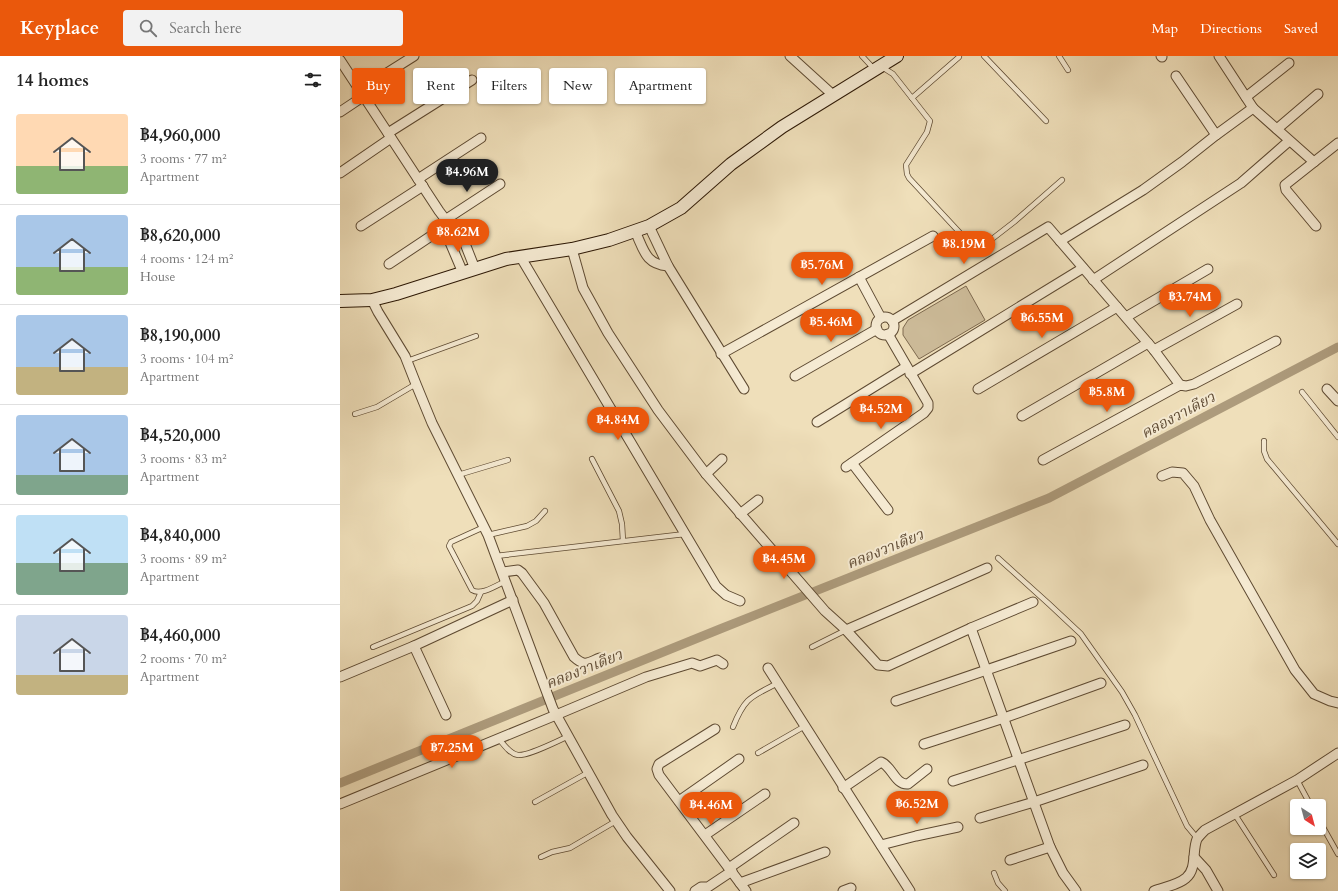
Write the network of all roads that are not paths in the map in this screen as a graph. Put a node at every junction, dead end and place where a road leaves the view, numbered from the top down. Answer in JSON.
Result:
{"nodes":[{"id":1,"x":414,"y":56,"type":"edge"},
{"id":2,"x":790,"y":56,"type":"edge"},
{"id":3,"x":862,"y":56,"type":"edge"},
{"id":4,"x":896,"y":56,"type":"edge"},
{"id":5,"x":984,"y":56,"type":"edge"},
{"id":6,"x":1059,"y":56,"type":"edge"},
{"id":7,"x":1219,"y":56,"type":"edge"},
{"id":8,"x":960,"y":57,"type":"edge"},
{"id":9,"x":340,"y":60,"type":"edge"},
{"id":10,"x":1288,"y":63,"type":"dead end"},
{"id":11,"x":397,"y":68,"type":"edge"},
{"id":12,"x":878,"y":68,"type":"junction"},
{"id":13,"x":1068,"y":70,"type":"dead end"},
{"id":14,"x":1176,"y":76,"type":"dead end"},
{"id":15,"x":352,"y":78,"type":"edge"},
{"id":16,"x":472,"y":80,"type":"dead end"},
{"id":17,"x":1318,"y":94,"type":"dead end"},
{"id":18,"x":833,"y":95,"type":"junction"},
{"id":19,"x":1246,"y":97,"type":"junction"},
{"id":20,"x":912,"y":98,"type":"junction"},
{"id":21,"x":352,"y":102,"type":"edge"},
{"id":22,"x":369,"y":104,"type":"edge"},
{"id":23,"x":1253,"y":108,"type":"junction"},
{"id":24,"x":340,"y":112,"type":"edge"},
{"id":25,"x":1046,"y":121,"type":"dead end"},
{"id":26,"x":1277,"y":129,"type":"junction"},
{"id":27,"x":1216,"y":135,"type":"junction"},
{"id":28,"x":390,"y":136,"type":"junction"},
{"id":29,"x":481,"y":138,"type":"dead end"},
{"id":30,"x":1289,"y":141,"type":"junction"},
{"id":31,"x":1338,"y":143,"type":"edge"},
{"id":32,"x":1314,"y":162,"type":"junction"},
{"id":33,"x":340,"y":172,"type":"edge"},
{"id":34,"x":1062,"y":180,"type":"dead end"},
{"id":35,"x":420,"y":183,"type":"junction"},
{"id":36,"x":500,"y":184,"type":"dead end"},
{"id":37,"x":449,"y":224,"type":"junction"},
{"id":38,"x":361,"y":226,"type":"dead end"},
{"id":39,"x":649,"y":226,"type":"junction"},
{"id":40,"x":1316,"y":226,"type":"dead end"},
{"id":41,"x":635,"y":231,"type":"junction"},
{"id":42,"x":933,"y":236,"type":"dead end"},
{"id":43,"x":1060,"y":241,"type":"junction"},
{"id":44,"x":572,"y":248,"type":"junction"},
{"id":45,"x":520,"y":256,"type":"junction"},
{"id":46,"x":389,"y":264,"type":"dead end"},
{"id":47,"x":668,"y":266,"type":"junction"},
{"id":48,"x":1083,"y":268,"type":"junction"},
{"id":49,"x":475,"y":269,"type":"junction"},
{"id":50,"x":1208,"y":269,"type":"dead end"},
{"id":51,"x":463,"y":273,"type":"junction"},
{"id":52,"x":860,"y":277,"type":"junction"},
{"id":53,"x":1093,"y":280,"type":"junction"},
{"id":54,"x":372,"y":300,"type":"junction"},
{"id":55,"x":340,"y":301,"type":"edge"},
{"id":56,"x":1237,"y":304,"type":"dead end"},
{"id":57,"x":1117,"y":307,"type":"junction"},
{"id":58,"x":1126,"y":317,"type":"junction"},
{"id":59,"x":881,"y":318,"type":"junction"},
{"id":60,"x":892,"y":321,"type":"junction"},
{"id":61,"x":877,"y":329,"type":"junction"},
{"id":62,"x":888,"y":334,"type":"junction"},
{"id":63,"x":476,"y":336,"type":"dead end"},
{"id":64,"x":1276,"y":341,"type":"dead end"},
{"id":65,"x":1151,"y":346,"type":"junction"},
{"id":66,"x":721,"y":354,"type":"junction"},
{"id":67,"x":407,"y":361,"type":"junction"},
{"id":68,"x":908,"y":370,"type":"junction"},
{"id":69,"x":795,"y":376,"type":"dead end"},
{"id":70,"x":416,"y":384,"type":"junction"},
{"id":71,"x":1180,"y":385,"type":"junction"},
{"id":72,"x":744,"y":389,"type":"dead end"},
{"id":73,"x":978,"y":389,"type":"dead end"},
{"id":74,"x":1327,"y":389,"type":"dead end"},
{"id":75,"x":1302,"y":392,"type":"dead end"},
{"id":76,"x":1338,"y":401,"type":"edge"},
{"id":77,"x":356,"y":414,"type":"dead end"},
{"id":78,"x":1022,"y":416,"type":"dead end"},
{"id":79,"x":816,"y":422,"type":"dead end"},
{"id":80,"x":1338,"y":437,"type":"edge"},
{"id":81,"x":1264,"y":441,"type":"dead end"},
{"id":82,"x":592,"y":459,"type":"dead end"},
{"id":83,"x":722,"y":459,"type":"dead end"},
{"id":84,"x":508,"y":460,"type":"dead end"},
{"id":85,"x":1043,"y":460,"type":"dead end"},
{"id":86,"x":706,"y":474,"type":"junction"},
{"id":87,"x":458,"y":475,"type":"junction"},
{"id":88,"x":1162,"y":476,"type":"dead end"},
{"id":89,"x":758,"y":500,"type":"dead end"},
{"id":90,"x":888,"y":510,"type":"dead end"},
{"id":91,"x":545,"y":511,"type":"dead end"},
{"id":92,"x":740,"y":514,"type":"junction"},
{"id":93,"x":486,"y":531,"type":"junction"},
{"id":94,"x":686,"y":534,"type":"junction"},
{"id":95,"x":623,"y":541,"type":"junction"},
{"id":96,"x":1338,"y":544,"type":"edge"},
{"id":97,"x":496,"y":556,"type":"junction"},
{"id":98,"x":998,"y":558,"type":"dead end"},
{"id":99,"x":987,"y":568,"type":"dead end"},
{"id":100,"x":503,"y":572,"type":"junction"},
{"id":101,"x":506,"y":581,"type":"junction"},
{"id":102,"x":481,"y":592,"type":"junction"},
{"id":103,"x":513,"y":600,"type":"junction"},
{"id":104,"x":740,"y":601,"type":"dead end"},
{"id":105,"x":1033,"y":602,"type":"dead end"},
{"id":106,"x":971,"y":628,"type":"junction"},
{"id":107,"x":846,"y":630,"type":"junction"},
{"id":108,"x":1072,"y":641,"type":"dead end"},
{"id":109,"x":414,"y":646,"type":"junction"},
{"id":110,"x":372,"y":647,"type":"dead end"},
{"id":111,"x":812,"y":647,"type":"dead end"},
{"id":112,"x":600,"y":658,"type":"dead end"},
{"id":113,"x":723,"y":664,"type":"dead end"},
{"id":114,"x":768,"y":668,"type":"dead end"},
{"id":115,"x":986,"y":671,"type":"junction"},
{"id":116,"x":340,"y":677,"type":"edge"},
{"id":117,"x":778,"y":683,"type":"junction"},
{"id":118,"x":1101,"y":683,"type":"dead end"},
{"id":119,"x":896,"y":701,"type":"dead end"},
{"id":120,"x":1338,"y":703,"type":"edge"},
{"id":121,"x":555,"y":712,"type":"junction"},
{"id":122,"x":446,"y":715,"type":"dead end"},
{"id":123,"x":1004,"y":718,"type":"junction"},
{"id":124,"x":1125,"y":725,"type":"dead end"},
{"id":125,"x":805,"y":726,"type":"junction"},
{"id":126,"x":733,"y":727,"type":"dead end"},
{"id":127,"x":715,"y":729,"type":"dead end"},
{"id":128,"x":568,"y":736,"type":"junction"},
{"id":129,"x":499,"y":739,"type":"junction"},
{"id":130,"x":924,"y":744,"type":"dead end"},
{"id":131,"x":758,"y":753,"type":"dead end"},
{"id":132,"x":1338,"y":754,"type":"edge"},
{"id":133,"x":738,"y":759,"type":"dead end"},
{"id":134,"x":1019,"y":760,"type":"junction"},
{"id":135,"x":1143,"y":765,"type":"dead end"},
{"id":136,"x":927,"y":769,"type":"dead end"},
{"id":137,"x":589,"y":772,"type":"junction"},
{"id":138,"x":1296,"y":780,"type":"junction"},
{"id":139,"x":953,"y":781,"type":"dead end"},
{"id":140,"x":843,"y":788,"type":"junction"},
{"id":141,"x":765,"y":794,"type":"dead end"},
{"id":142,"x":1307,"y":799,"type":"edge"},
{"id":143,"x":679,"y":801,"type":"junction"},
{"id":144,"x":535,"y":802,"type":"dead end"},
{"id":145,"x":1034,"y":802,"type":"junction"},
{"id":146,"x":340,"y":804,"type":"edge"},
{"id":147,"x":1234,"y":813,"type":"junction"},
{"id":148,"x":980,"y":818,"type":"dead end"},
{"id":149,"x":616,"y":821,"type":"junction"},
{"id":150,"x":794,"y":823,"type":"dead end"},
{"id":151,"x":958,"y":827,"type":"dead end"},
{"id":152,"x":1326,"y":833,"type":"edge"},
{"id":153,"x":705,"y":835,"type":"junction"},
{"id":154,"x":1197,"y":838,"type":"junction"},
{"id":155,"x":881,"y":845,"type":"junction"},
{"id":156,"x":1050,"y":847,"type":"junction"},
{"id":157,"x":825,"y":852,"type":"dead end"},
{"id":158,"x":1338,"y":854,"type":"edge"},
{"id":159,"x":542,"y":856,"type":"dead end"},
{"id":160,"x":1194,"y":857,"type":"junction"},
{"id":161,"x":1010,"y":860,"type":"dead end"},
{"id":162,"x":730,"y":870,"type":"junction"},
{"id":163,"x":994,"y":873,"type":"dead end"},
{"id":164,"x":1274,"y":875,"type":"dead end"},
{"id":165,"x":740,"y":883,"type":"junction"},
{"id":166,"x":708,"y":889,"type":"edge"},
{"id":167,"x":670,"y":891,"type":"edge"},
{"id":168,"x":695,"y":891,"type":"edge"},
{"id":169,"x":746,"y":891,"type":"edge"},
{"id":170,"x":910,"y":891,"type":"edge"},
{"id":171,"x":1005,"y":891,"type":"edge"},
{"id":172,"x":1076,"y":891,"type":"edge"},
{"id":173,"x":1154,"y":891,"type":"edge"},
{"id":174,"x":1218,"y":891,"type":"edge"}],
"edges":[{"from":1,"to":11,"type":"street"},
{"from":2,"to":18,"type":"street"},
{"from":3,"to":12,"type":"lane"},
{"from":4,"to":12,"type":"street"},
{"from":5,"to":25,"type":"lane"},
{"from":6,"to":13,"type":"lane"},
{"from":7,"to":19,"type":"street"},
{"from":8,"to":20,"type":"lane"},
{"from":9,"to":15,"type":"street"},
{"from":10,"to":19,"type":"street"},
{"from":12,"to":18,"type":"street"},
{"from":12,"to":20,"type":"lane"},
{"from":14,"to":27,"type":"street"},
{"from":16,"to":28,"type":"street"},
{"from":17,"to":26,"type":"street"},
{"from":18,"to":39,"type":"street"},
{"from":19,"to":23,"type":"street"},
{"from":20,"to":34,"type":"lane"},
{"from":21,"to":24,"type":"street"},
{"from":22,"to":28,"type":"street"},
{"from":23,"to":26,"type":"street"},
{"from":23,"to":27,"type":"street"},
{"from":26,"to":30,"type":"street"},
{"from":27,"to":43,"type":"street"},
{"from":28,"to":33,"type":"street"},
{"from":28,"to":35,"type":"street"},
{"from":29,"to":35,"type":"street"},
{"from":30,"to":32,"type":"street"},
{"from":30,"to":53,"type":"street"},
{"from":31,"to":32,"type":"street"},
{"from":32,"to":40,"type":"street"},
{"from":35,"to":37,"type":"street"},
{"from":35,"to":38,"type":"street"},
{"from":36,"to":37,"type":"street"},
{"from":37,"to":46,"type":"street"},
{"from":37,"to":49,"type":"street"},
{"from":37,"to":51,"type":"street"},
{"from":39,"to":41,"type":"street"},
{"from":39,"to":47,"type":"street"},
{"from":41,"to":44,"type":"street"},
{"from":41,"to":47,"type":"street"},
{"from":42,"to":52,"type":"street"},
{"from":43,"to":48,"type":"street"},
{"from":43,"to":60,"type":"street"},
{"from":44,"to":45,"type":"street"},
{"from":44,"to":86,"type":"street"},
{"from":45,"to":49,"type":"street"},
{"from":45,"to":94,"type":"street"},
{"from":47,"to":66,"type":"street"},
{"from":48,"to":53,"type":"street"},
{"from":48,"to":68,"type":"street"},
{"from":49,"to":51,"type":"street"},
{"from":50,"to":58,"type":"street"},
{"from":51,"to":54,"type":"street"},
{"from":52,"to":59,"type":"street"},
{"from":52,"to":66,"type":"street"},
{"from":53,"to":57,"type":"street"},
{"from":54,"to":55,"type":"street"},
{"from":54,"to":67,"type":"street"},
{"from":56,"to":65,"type":"street"},
{"from":57,"to":58,"type":"street"},
{"from":57,"to":73,"type":"street"},
{"from":58,"to":65,"type":"street"},
{"from":59,"to":60,"type":"street"},
{"from":59,"to":61,"type":"street"},
{"from":60,"to":62,"type":"street"},
{"from":61,"to":62,"type":"street"},
{"from":61,"to":69,"type":"street"},
{"from":62,"to":68,"type":"street"},
{"from":63,"to":67,"type":"lane"},
{"from":64,"to":71,"type":"street"},
{"from":65,"to":71,"type":"street"},
{"from":65,"to":78,"type":"street"},
{"from":66,"to":72,"type":"street"},
{"from":67,"to":70,"type":"street"},
{"from":68,"to":79,"type":"street"},
{"from":68,"to":90,"type":"street"},
{"from":70,"to":77,"type":"lane"},
{"from":70,"to":87,"type":"street"},
{"from":71,"to":85,"type":"street"},
{"from":74,"to":76,"type":"street"},
{"from":75,"to":80,"type":"lane"},
{"from":81,"to":96,"type":"lane"},
{"from":82,"to":95,"type":"lane"},
{"from":83,"to":86,"type":"street"},
{"from":84,"to":87,"type":"lane"},
{"from":86,"to":92,"type":"street"},
{"from":87,"to":93,"type":"street"},
{"from":88,"to":120,"type":"street"},
{"from":89,"to":92,"type":"street"},
{"from":91,"to":93,"type":"lane"},
{"from":92,"to":107,"type":"street"},
{"from":93,"to":97,"type":"street"},
{"from":93,"to":102,"type":"lane"},
{"from":94,"to":95,"type":"lane"},
{"from":94,"to":104,"type":"street"},
{"from":95,"to":97,"type":"lane"},
{"from":97,"to":100,"type":"street"},
{"from":98,"to":154,"type":"lane"},
{"from":99,"to":107,"type":"street"},
{"from":100,"to":101,"type":"street"},
{"from":100,"to":112,"type":"street"},
{"from":101,"to":102,"type":"lane"},
{"from":101,"to":103,"type":"street"},
{"from":102,"to":110,"type":"lane"},
{"from":103,"to":109,"type":"street"},
{"from":103,"to":121,"type":"street"},
{"from":105,"to":106,"type":"street"},
{"from":106,"to":107,"type":"street"},
{"from":106,"to":115,"type":"street"},
{"from":107,"to":111,"type":"lane"},
{"from":108,"to":115,"type":"street"},
{"from":109,"to":116,"type":"street"},
{"from":109,"to":122,"type":"street"},
{"from":113,"to":121,"type":"street"},
{"from":114,"to":117,"type":"street"},
{"from":115,"to":119,"type":"street"},
{"from":115,"to":123,"type":"street"},
{"from":117,"to":125,"type":"street"},
{"from":117,"to":126,"type":"lane"},
{"from":118,"to":123,"type":"street"},
{"from":121,"to":128,"type":"street"},
{"from":121,"to":129,"type":"street"},
{"from":123,"to":130,"type":"street"},
{"from":123,"to":134,"type":"street"},
{"from":124,"to":134,"type":"street"},
{"from":125,"to":131,"type":"lane"},
{"from":125,"to":140,"type":"street"},
{"from":127,"to":143,"type":"street"},
{"from":128,"to":129,"type":"lane"},
{"from":128,"to":137,"type":"street"},
{"from":129,"to":146,"type":"street"},
{"from":132,"to":138,"type":"street"},
{"from":133,"to":143,"type":"street"},
{"from":134,"to":139,"type":"street"},
{"from":134,"to":145,"type":"street"},
{"from":135,"to":145,"type":"street"},
{"from":136,"to":140,"type":"street"},
{"from":137,"to":144,"type":"lane"},
{"from":137,"to":149,"type":"street"},
{"from":138,"to":142,"type":"lane"},
{"from":138,"to":147,"type":"street"},
{"from":140,"to":155,"type":"street"},
{"from":141,"to":153,"type":"street"},
{"from":143,"to":153,"type":"street"},
{"from":145,"to":148,"type":"street"},
{"from":145,"to":156,"type":"street"},
{"from":147,"to":154,"type":"street"},
{"from":147,"to":164,"type":"lane"},
{"from":149,"to":159,"type":"lane"},
{"from":149,"to":167,"type":"street"},
{"from":150,"to":162,"type":"street"},
{"from":151,"to":155,"type":"street"},
{"from":152,"to":158,"type":"lane"},
{"from":153,"to":162,"type":"street"},
{"from":154,"to":160,"type":"street"},
{"from":155,"to":170,"type":"street"},
{"from":156,"to":161,"type":"street"},
{"from":156,"to":172,"type":"street"},
{"from":157,"to":165,"type":"street"},
{"from":160,"to":173,"type":"street"},
{"from":160,"to":174,"type":"street"},
{"from":162,"to":165,"type":"street"},
{"from":162,"to":166,"type":"street"},
{"from":163,"to":171,"type":"lane"},
{"from":165,"to":169,"type":"street"},
{"from":166,"to":168,"type":"street"}]}
